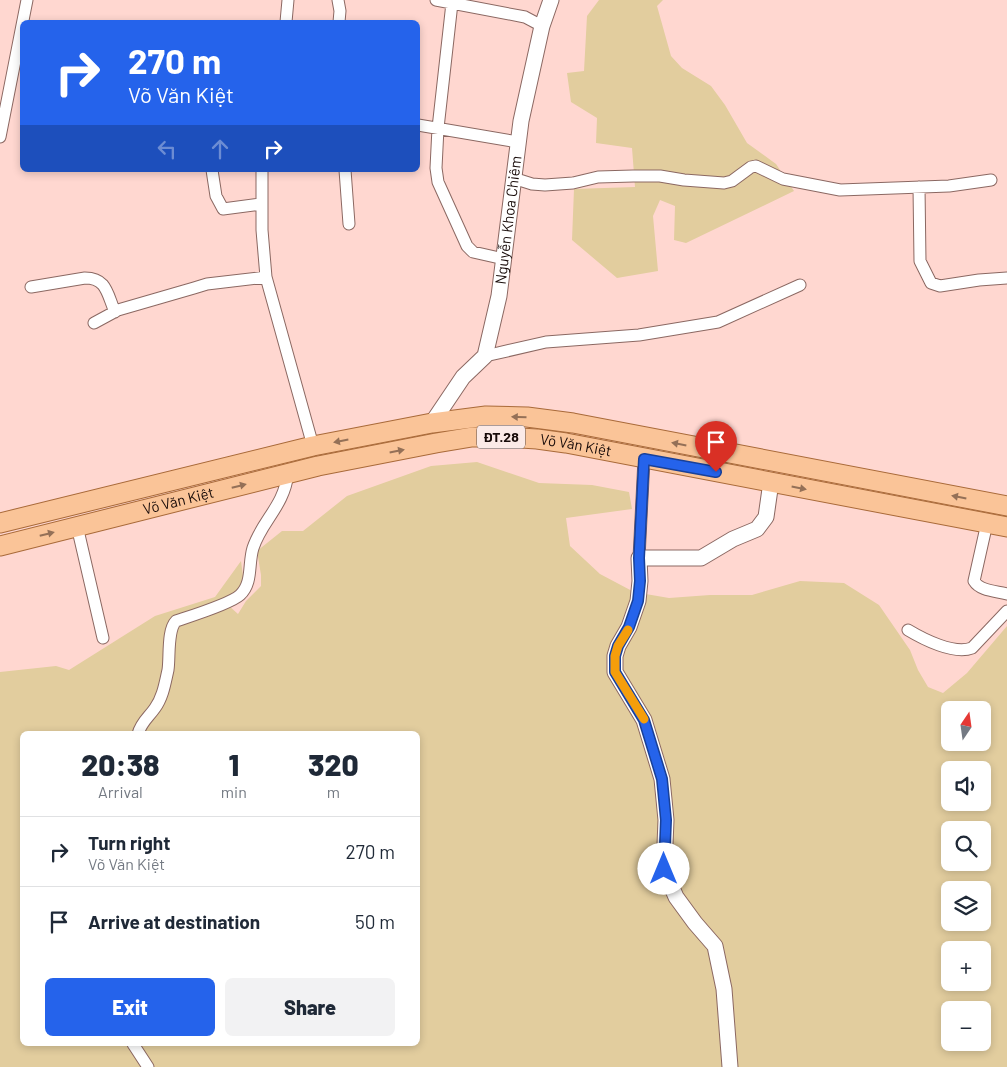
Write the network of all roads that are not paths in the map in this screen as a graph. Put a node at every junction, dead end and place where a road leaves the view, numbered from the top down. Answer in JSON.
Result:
{"nodes":[{"id":1,"x":27,"y":0,"type":"edge"},
{"id":2,"x":288,"y":0,"type":"edge"},
{"id":3,"x":338,"y":0,"type":"edge"},
{"id":4,"x":436,"y":0,"type":"edge"},
{"id":5,"x":552,"y":0,"type":"edge"},
{"id":6,"x":452,"y":3,"type":"junction"},
{"id":7,"x":24,"y":20,"type":"edge"},
{"id":8,"x":286,"y":20,"type":"edge"},
{"id":9,"x":339,"y":20,"type":"edge"},
{"id":10,"x":542,"y":26,"type":"junction"},
{"id":11,"x":20,"y":44,"type":"edge"},
{"id":12,"x":420,"y":125,"type":"edge"},
{"id":13,"x":438,"y":128,"type":"junction"},
{"id":14,"x":0,"y":137,"type":"edge"},
{"id":15,"x":518,"y":142,"type":"junction"},
{"id":16,"x":212,"y":172,"type":"edge"},
{"id":17,"x":262,"y":172,"type":"edge"},
{"id":18,"x":345,"y":172,"type":"edge"},
{"id":19,"x":513,"y":178,"type":"junction"},
{"id":20,"x":991,"y":180,"type":"dead end"},
{"id":21,"x":919,"y":187,"type":"junction"},
{"id":22,"x":261,"y":204,"type":"junction"},
{"id":23,"x":349,"y":224,"type":"dead end"},
{"id":24,"x":504,"y":259,"type":"junction"},
{"id":25,"x":266,"y":277,"type":"junction"},
{"id":26,"x":1007,"y":278,"type":"edge"},
{"id":27,"x":800,"y":285,"type":"dead end"},
{"id":28,"x":30,"y":287,"type":"dead end"},
{"id":29,"x":115,"y":312,"type":"junction"},
{"id":30,"x":94,"y":323,"type":"dead end"},
{"id":31,"x":485,"y":356,"type":"junction"},
{"id":32,"x":432,"y":423,"type":"junction"},
{"id":33,"x":436,"y":443,"type":"junction"},
{"id":34,"x":313,"y":446,"type":"junction"},
{"id":35,"x":644,"y":459,"type":"junction"},
{"id":36,"x":775,"y":462,"type":"junction"},
{"id":37,"x":288,"y":473,"type":"junction"},
{"id":38,"x":770,"y":482,"type":"junction"},
{"id":39,"x":1007,"y":506,"type":"edge"},
{"id":40,"x":5,"y":522,"type":"edge"},
{"id":41,"x":987,"y":523,"type":"junction"},
{"id":42,"x":77,"y":526,"type":"junction"},
{"id":43,"x":1007,"y":527,"type":"edge"},
{"id":44,"x":8,"y":544,"type":"edge"},
{"id":45,"x":639,"y":558,"type":"junction"},
{"id":46,"x":1007,"y":594,"type":"edge"},
{"id":47,"x":1007,"y":611,"type":"edge"},
{"id":48,"x":908,"y":630,"type":"dead end"},
{"id":49,"x":103,"y":638,"type":"dead end"},
{"id":50,"x":139,"y":731,"type":"edge"},
{"id":51,"x":134,"y":1046,"type":"edge"},
{"id":52,"x":148,"y":1067,"type":"edge"},
{"id":53,"x":730,"y":1067,"type":"edge"}],
"edges":[{"from":1,"to":7,"type":"street"},
{"from":2,"to":8,"type":"street"},
{"from":3,"to":9,"type":"street"},
{"from":4,"to":6,"type":"street"},
{"from":5,"to":10,"type":"street","name":"Nguyễn Khoa Chiêm"},
{"from":6,"to":10,"type":"street"},
{"from":6,"to":13,"type":"street"},
{"from":10,"to":15,"type":"street","name":"Nguyễn Khoa Chiêm"},
{"from":11,"to":14,"type":"street"},
{"from":12,"to":13,"type":"street"},
{"from":13,"to":15,"type":"street"},
{"from":13,"to":24,"type":"street"},
{"from":15,"to":19,"type":"street","name":"Nguyễn Khoa Chiêm"},
{"from":16,"to":22,"type":"street"},
{"from":17,"to":22,"type":"street"},
{"from":18,"to":23,"type":"street"},
{"from":19,"to":21,"type":"street"},
{"from":19,"to":24,"type":"street","name":"Nguyễn Khoa Chiêm"},
{"from":20,"to":21,"type":"street"},
{"from":21,"to":26,"type":"street"},
{"from":22,"to":25,"type":"street"},
{"from":24,"to":31,"type":"street","name":"Nguyễn Khoa Chiêm"},
{"from":25,"to":29,"type":"street"},
{"from":25,"to":34,"type":"street"},
{"from":27,"to":31,"type":"street"},
{"from":28,"to":29,"type":"street"},
{"from":29,"to":30,"type":"street"},
{"from":31,"to":32,"type":"street"},
{"from":32,"to":33,"type":"main road"},
{"from":32,"to":34,"type":"main road","name":"Võ Văn Kiệt","number":"ĐT.28","one_way":true},
{"from":36,"to":32,"type":"main road","name":"Võ Văn Kiệt","number":"ĐT.28","one_way":true},
{"from":33,"to":35,"type":"main road","name":"Võ Văn Kiệt","number":"ĐT.28"},
{"from":37,"to":33,"type":"main road","name":"Võ Văn Kiệt","number":"ĐT.28","one_way":true},
{"from":34,"to":40,"type":"main road","name":"Võ Văn Kiệt","number":"ĐT.28"},
{"from":35,"to":38,"type":"main road","name":"Võ Văn Kiệt","number":"ĐT.28"},
{"from":35,"to":45,"type":"street"},
{"from":36,"to":38,"type":"main road"},
{"from":39,"to":36,"type":"main road","name":"Võ Văn Kiệt","number":"ĐT.28","one_way":true},
{"from":42,"to":37,"type":"main road","name":"Võ Văn Kiệt","number":"ĐT.28","one_way":true},
{"from":37,"to":50,"type":"street"},
{"from":38,"to":41,"type":"main road","name":"Võ Văn Kiệt","number":"ĐT.28","one_way":true},
{"from":38,"to":45,"type":"street"},
{"from":40,"to":44,"type":"main road"},
{"from":41,"to":43,"type":"main road","name":"Võ Văn Kiệt","number":"ĐT.28"},
{"from":41,"to":46,"type":"street"},
{"from":44,"to":42,"type":"main road","name":"Võ Văn Kiệt","number":"ĐT.28","one_way":true},
{"from":42,"to":49,"type":"street"},
{"from":45,"to":53,"type":"street"},
{"from":47,"to":48,"type":"street"},
{"from":51,"to":52,"type":"street"}]}
